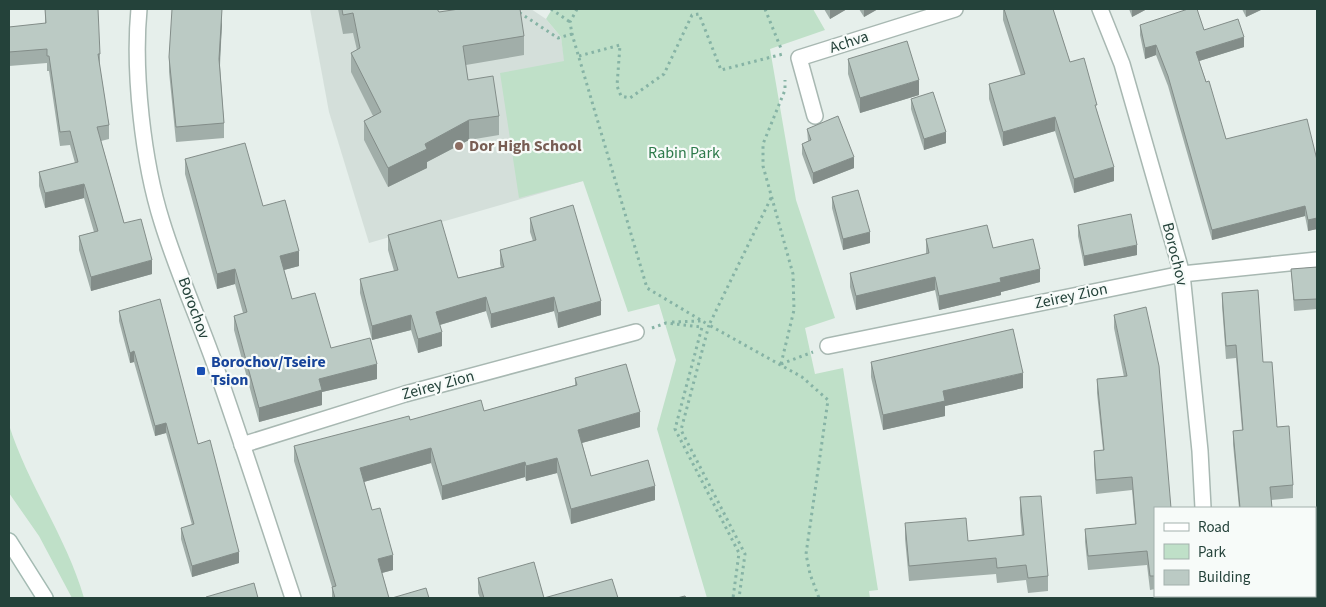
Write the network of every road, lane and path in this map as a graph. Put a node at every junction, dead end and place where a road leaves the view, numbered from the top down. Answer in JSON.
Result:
{"nodes":[{"id":1,"x":139,"y":9,"type":"edge"},
{"id":2,"x":514,"y":9,"type":"edge"},
{"id":3,"x":550,"y":9,"type":"edge"},
{"id":4,"x":578,"y":9,"type":"edge"},
{"id":5,"x":765,"y":9,"type":"edge"},
{"id":6,"x":956,"y":9,"type":"edge"},
{"id":7,"x":1100,"y":9,"type":"edge"},
{"id":8,"x":570,"y":22,"type":"junction"},
{"id":9,"x":572,"y":34,"type":"junction"},
{"id":10,"x":791,"y":51,"type":"dead end"},
{"id":11,"x":783,"y":54,"type":"junction"},
{"id":12,"x":579,"y":56,"type":"junction"},
{"id":13,"x":783,"y":63,"type":"dead end"},
{"id":14,"x":784,"y":72,"type":"dead end"},
{"id":15,"x":815,"y":116,"type":"dead end"},
{"id":16,"x":771,"y":198,"type":"junction"},
{"id":17,"x":1317,"y":260,"type":"edge"},
{"id":18,"x":1182,"y":274,"type":"junction"},
{"id":19,"x":702,"y":322,"type":"junction"},
{"id":20,"x":709,"y":325,"type":"junction"},
{"id":21,"x":636,"y":332,"type":"junction"},
{"id":22,"x":828,"y":346,"type":"joint"},
{"id":23,"x":781,"y":364,"type":"junction"},
{"id":24,"x":242,"y":445,"type":"junction"},
{"id":25,"x":1203,"y":507,"type":"edge"},
{"id":26,"x":9,"y":541,"type":"edge"},
{"id":27,"x":45,"y":598,"type":"edge"},
{"id":28,"x":293,"y":598,"type":"edge"},
{"id":29,"x":733,"y":598,"type":"edge"},
{"id":30,"x":739,"y":598,"type":"edge"},
{"id":31,"x":820,"y":598,"type":"edge"}],
"edges":[{"from":1,"to":24,"type":"street","name":"Borochov"},
{"from":2,"to":9,"type":"path"},
{"from":3,"to":8,"type":"path"},
{"from":4,"to":8,"type":"path"},
{"from":5,"to":11,"type":"path"},
{"from":6,"to":15,"type":"street","name":"Achva"},
{"from":7,"to":18,"type":"street","name":"Borochov"},
{"from":8,"to":9,"type":"path"},
{"from":9,"to":12,"type":"path"},
{"from":10,"to":11,"type":"path"},
{"from":11,"to":12,"type":"path"},
{"from":11,"to":13,"type":"path"},
{"from":12,"to":19,"type":"path"},
{"from":14,"to":16,"type":"path"},
{"from":16,"to":20,"type":"path"},
{"from":16,"to":23,"type":"path"},
{"from":17,"to":18,"type":"street","name":"Zeirey Zion"},
{"from":18,"to":22,"type":"street","name":"Zeirey Zion"},
{"from":18,"to":25,"type":"street","name":"Borochov"},
{"from":19,"to":20,"type":"path"},
{"from":19,"to":21,"type":"path"},
{"from":20,"to":23,"type":"path"},
{"from":20,"to":30,"type":"path"},
{"from":21,"to":24,"type":"street","name":"Zeirey Zion"},
{"from":21,"to":29,"type":"path"},
{"from":22,"to":23,"type":"path"},
{"from":23,"to":31,"type":"path"},
{"from":24,"to":28,"type":"street","name":"Borochov"},
{"from":26,"to":27,"type":"street"}]}
